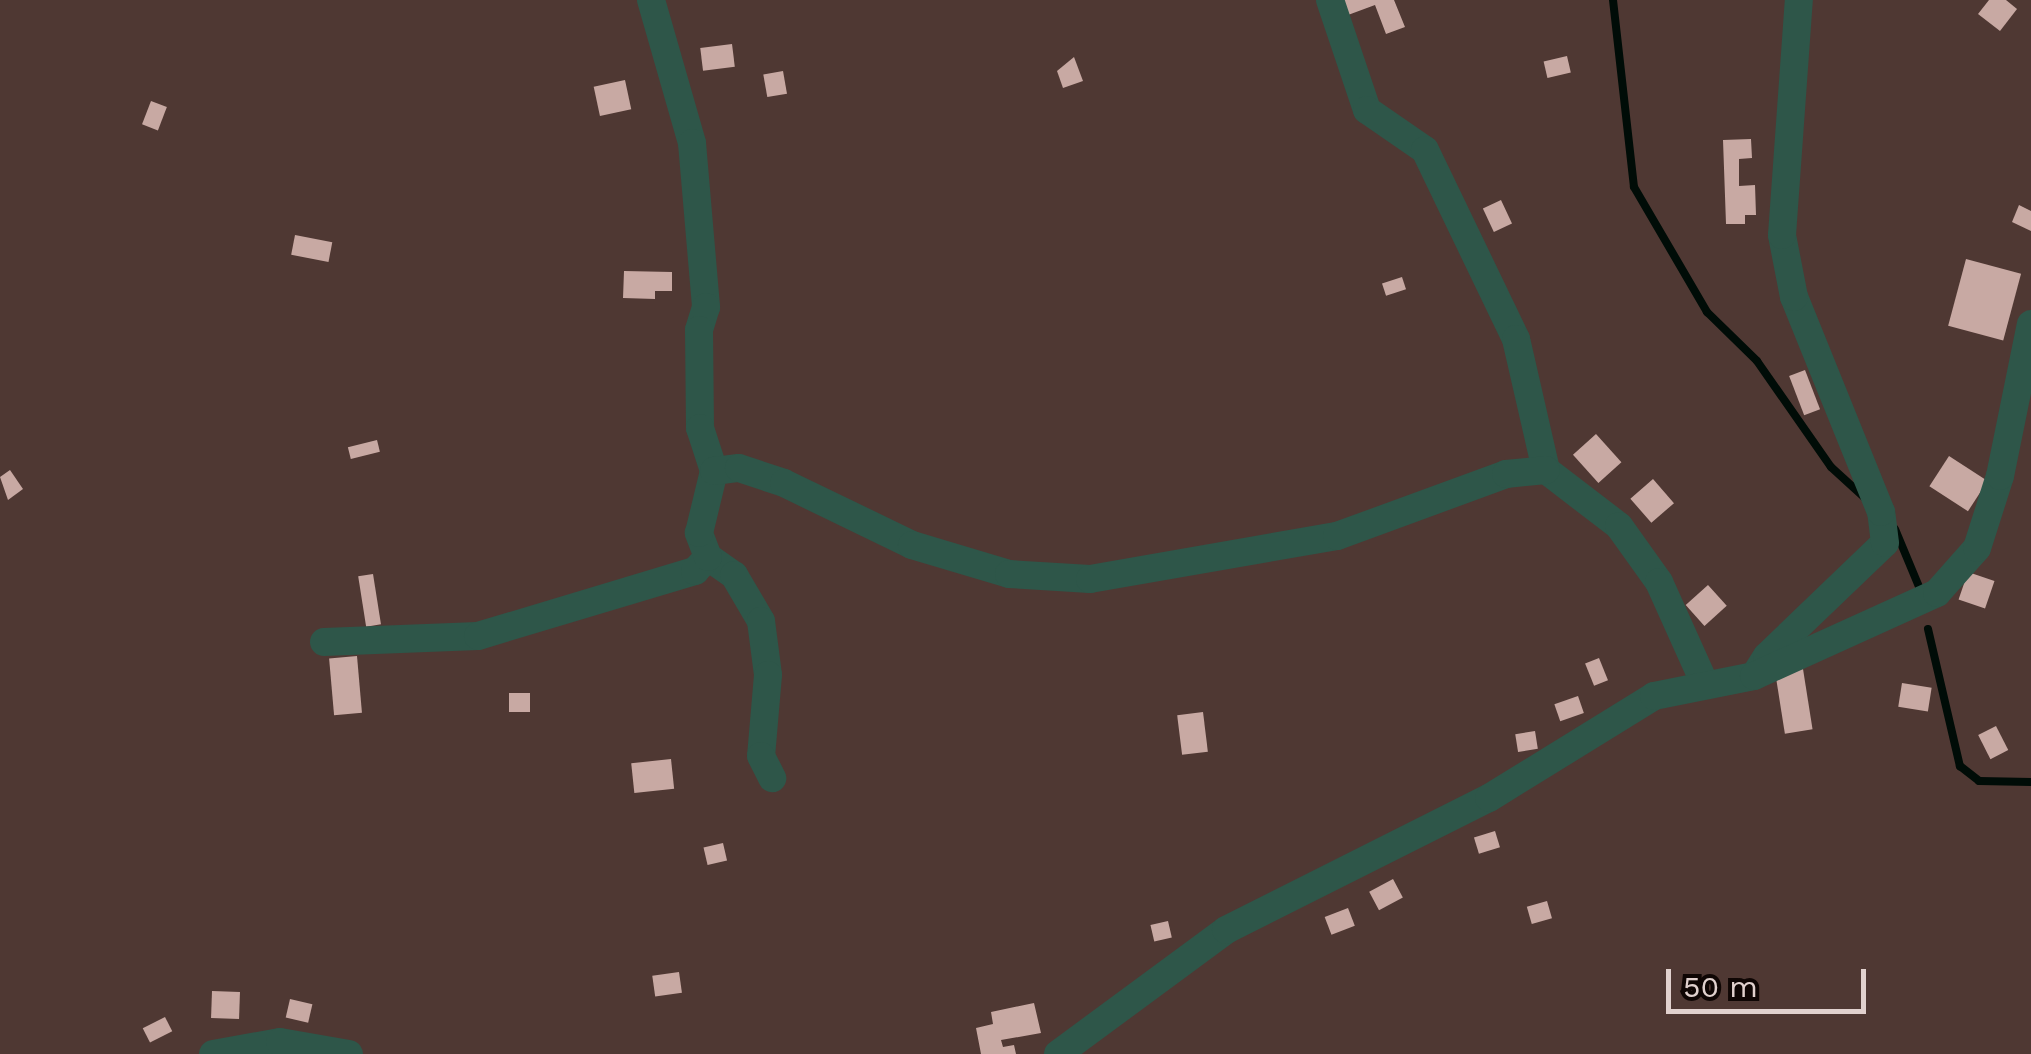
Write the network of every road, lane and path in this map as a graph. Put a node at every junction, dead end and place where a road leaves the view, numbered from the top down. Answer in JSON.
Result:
{"nodes":[{"id":1,"x":650,"y":0,"type":"edge"},
{"id":2,"x":1330,"y":0,"type":"edge"},
{"id":3,"x":1799,"y":0,"type":"edge"},
{"id":4,"x":2031,"y":324,"type":"edge"},
{"id":5,"x":1546,"y":470,"type":"junction"},
{"id":6,"x":714,"y":471,"type":"junction"},
{"id":7,"x":708,"y":557,"type":"junction"},
{"id":8,"x":324,"y":642,"type":"dead end"},
{"id":9,"x":1754,"y":676,"type":"junction"},
{"id":10,"x":1704,"y":682,"type":"junction"},
{"id":11,"x":772,"y":778,"type":"dead end"},
{"id":12,"x":213,"y":1054,"type":"edge"},
{"id":13,"x":348,"y":1054,"type":"edge"},
{"id":14,"x":1058,"y":1054,"type":"edge"}],
"edges":[{"from":1,"to":6,"type":"street"},
{"from":2,"to":5,"type":"street"},
{"from":3,"to":9,"type":"street"},
{"from":4,"to":9,"type":"street"},
{"from":5,"to":6,"type":"street"},
{"from":5,"to":10,"type":"street"},
{"from":6,"to":7,"type":"street"},
{"from":7,"to":8,"type":"street"},
{"from":7,"to":11,"type":"street"},
{"from":9,"to":10,"type":"street"},
{"from":10,"to":14,"type":"street"},
{"from":12,"to":13,"type":"street"}]}
